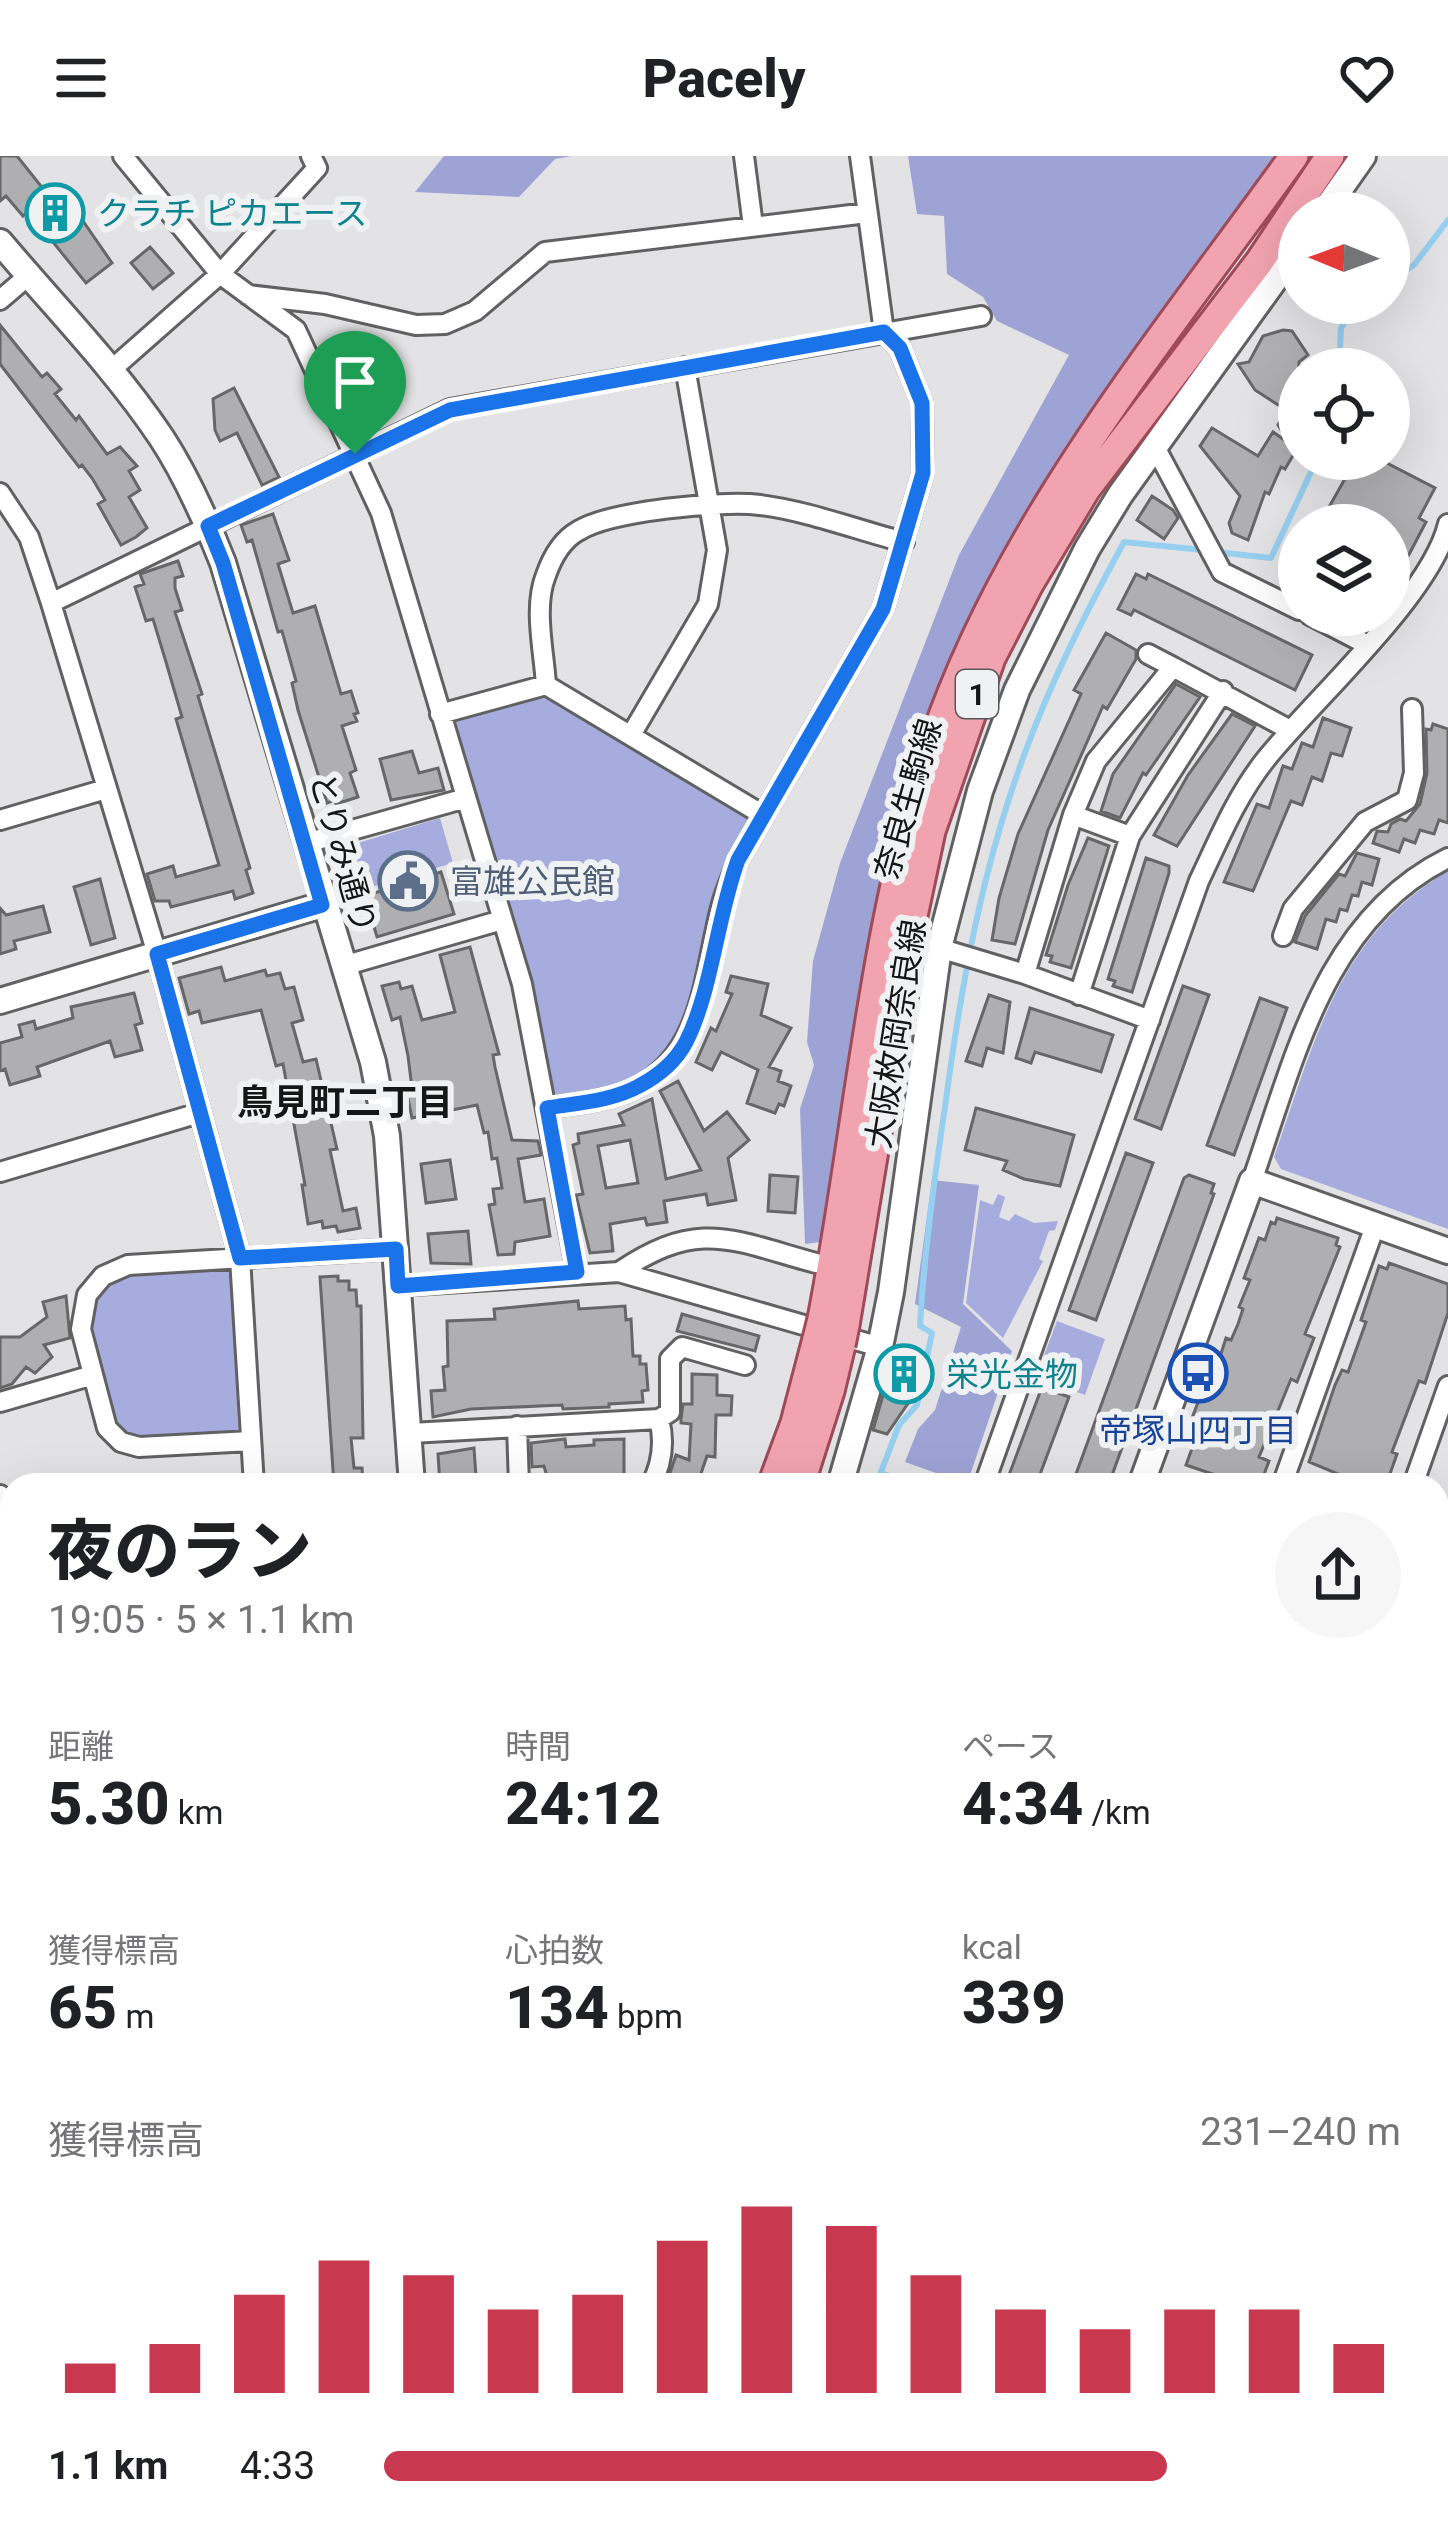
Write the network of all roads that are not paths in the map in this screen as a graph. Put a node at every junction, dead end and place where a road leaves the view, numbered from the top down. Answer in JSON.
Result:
{"nodes":[{"id":1,"x":123,"y":156,"type":"edge"},
{"id":2,"x":310,"y":156,"type":"edge"},
{"id":3,"x":744,"y":156,"type":"edge"},
{"id":4,"x":860,"y":156,"type":"edge"},
{"id":5,"x":1294,"y":156,"type":"edge"},
{"id":6,"x":1330,"y":156,"type":"edge"},
{"id":7,"x":1363,"y":156,"type":"edge"},
{"id":8,"x":1338,"y":192,"type":"edge"},
{"id":9,"x":867,"y":213,"type":"junction"},
{"id":10,"x":753,"y":226,"type":"junction"},
{"id":11,"x":0,"y":242,"type":"edge"},
{"id":12,"x":220,"y":274,"type":"junction"},
{"id":13,"x":28,"y":276,"type":"junction"},
{"id":14,"x":1278,"y":276,"type":"edge"},
{"id":15,"x":248,"y":295,"type":"junction"},
{"id":16,"x":0,"y":300,"type":"edge"},
{"id":17,"x":981,"y":316,"type":"dead end"},
{"id":18,"x":884,"y":332,"type":"junction"},
{"id":19,"x":686,"y":367,"type":"junction"},
{"id":20,"x":111,"y":370,"type":"junction"},
{"id":21,"x":1154,"y":445,"type":"junction"},
{"id":22,"x":355,"y":454,"type":"junction"},
{"id":23,"x":0,"y":493,"type":"edge"},
{"id":24,"x":710,"y":506,"type":"junction"},
{"id":25,"x":1448,"y":524,"type":"edge"},
{"id":26,"x":208,"y":526,"type":"junction"},
{"id":27,"x":904,"y":542,"type":"junction"},
{"id":28,"x":1278,"y":600,"type":"edge"},
{"id":29,"x":51,"y":603,"type":"junction"},
{"id":30,"x":1351,"y":636,"type":"edge"},
{"id":31,"x":1366,"y":644,"type":"junction"},
{"id":32,"x":1148,"y":654,"type":"dead end"},
{"id":33,"x":1172,"y":667,"type":"junction"},
{"id":34,"x":546,"y":685,"type":"junction"},
{"id":35,"x":1223,"y":691,"type":"junction"},
{"id":36,"x":1412,"y":709,"type":"dead end"},
{"id":37,"x":440,"y":714,"type":"junction"},
{"id":38,"x":1290,"y":730,"type":"junction"},
{"id":39,"x":632,"y":735,"type":"junction"},
{"id":40,"x":106,"y":789,"type":"junction"},
{"id":41,"x":466,"y":798,"type":"junction"},
{"id":42,"x":763,"y":815,"type":"junction"},
{"id":43,"x":1073,"y":815,"type":"junction"},
{"id":44,"x":0,"y":820,"type":"edge"},
{"id":45,"x":1130,"y":836,"type":"junction"},
{"id":46,"x":306,"y":843,"type":"junction"},
{"id":47,"x":1448,"y":858,"type":"edge"},
{"id":48,"x":322,"y":905,"type":"junction"},
{"id":49,"x":502,"y":920,"type":"junction"},
{"id":50,"x":1283,"y":936,"type":"dead end"},
{"id":51,"x":939,"y":948,"type":"junction"},
{"id":52,"x":157,"y":954,"type":"junction"},
{"id":53,"x":343,"y":966,"type":"junction"},
{"id":54,"x":1025,"y":974,"type":"junction"},
{"id":55,"x":1079,"y":995,"type":"junction"},
{"id":56,"x":0,"y":1001,"type":"edge"},
{"id":57,"x":1150,"y":1020,"type":"junction"},
{"id":58,"x":547,"y":1108,"type":"junction"},
{"id":59,"x":200,"y":1113,"type":"junction"},
{"id":60,"x":0,"y":1172,"type":"edge"},
{"id":61,"x":1252,"y":1181,"type":"junction"},
{"id":62,"x":1375,"y":1226,"type":"junction"},
{"id":63,"x":396,"y":1249,"type":"junction"},
{"id":64,"x":1448,"y":1251,"type":"edge"},
{"id":65,"x":240,"y":1258,"type":"junction"},
{"id":66,"x":816,"y":1263,"type":"dead end"},
{"id":67,"x":577,"y":1272,"type":"junction"},
{"id":68,"x":620,"y":1272,"type":"junction"},
{"id":69,"x":398,"y":1286,"type":"junction"},
{"id":70,"x":831,"y":1332,"type":"junction"},
{"id":71,"x":880,"y":1347,"type":"junction"},
{"id":72,"x":745,"y":1365,"type":"dead end"},
{"id":73,"x":93,"y":1376,"type":"junction"},
{"id":74,"x":1448,"y":1386,"type":"edge"},
{"id":75,"x":0,"y":1402,"type":"edge"},
{"id":76,"x":659,"y":1419,"type":"junction"},
{"id":77,"x":517,"y":1426,"type":"junction"},
{"id":78,"x":410,"y":1433,"type":"junction"},
{"id":79,"x":251,"y":1441,"type":"junction"},
{"id":80,"x":253,"y":1473,"type":"edge"},
{"id":81,"x":412,"y":1473,"type":"edge"},
{"id":82,"x":519,"y":1473,"type":"edge"},
{"id":83,"x":657,"y":1473,"type":"edge"},
{"id":84,"x":777,"y":1473,"type":"edge"},
{"id":85,"x":804,"y":1473,"type":"edge"},
{"id":86,"x":843,"y":1473,"type":"edge"},
{"id":87,"x":988,"y":1473,"type":"edge"},
{"id":88,"x":1145,"y":1473,"type":"edge"},
{"id":89,"x":1286,"y":1473,"type":"edge"},
{"id":90,"x":1417,"y":1473,"type":"edge"}],
"edges":[{"from":1,"to":12,"type":"street"},
{"from":2,"to":12,"type":"street"},
{"from":3,"to":10,"type":"street"},
{"from":4,"to":9,"type":"street"},
{"from":5,"to":70,"type":"main road","name":"奈良生駒線","number":"1"},
{"from":6,"to":70,"type":"main road","name":"奈良生駒線","number":"1"},
{"from":7,"to":8,"type":"street"},
{"from":9,"to":10,"type":"street"},
{"from":9,"to":18,"type":"street"},
{"from":10,"to":15,"type":"street"},
{"from":11,"to":13,"type":"street","name":"とりみ通り"},
{"from":12,"to":15,"type":"street"},
{"from":12,"to":20,"type":"street"},
{"from":13,"to":16,"type":"street"},
{"from":13,"to":20,"type":"street","name":"とりみ通り"},
{"from":14,"to":21,"type":"street","name":"大阪枚岡奈良線"},
{"from":15,"to":22,"type":"street"},
{"from":17,"to":18,"type":"street"},
{"from":18,"to":19,"type":"street"},
{"from":18,"to":27,"type":"street"},
{"from":19,"to":22,"type":"street"},
{"from":19,"to":24,"type":"street"},
{"from":20,"to":26,"type":"street","name":"とりみ通り"},
{"from":21,"to":28,"type":"street"},
{"from":21,"to":51,"type":"street","name":"大阪枚岡奈良線"},
{"from":22,"to":26,"type":"street"},
{"from":22,"to":37,"type":"street"},
{"from":23,"to":29,"type":"street"},
{"from":24,"to":27,"type":"street"},
{"from":24,"to":34,"type":"street"},
{"from":24,"to":39,"type":"street"},
{"from":25,"to":31,"type":"street"},
{"from":26,"to":29,"type":"street"},
{"from":26,"to":46,"type":"street","name":"とりみ通り"},
{"from":27,"to":42,"type":"street"},
{"from":29,"to":40,"type":"street"},
{"from":30,"to":31,"type":"street"},
{"from":31,"to":38,"type":"street"},
{"from":32,"to":33,"type":"street"},
{"from":33,"to":35,"type":"street"},
{"from":33,"to":43,"type":"street"},
{"from":34,"to":37,"type":"street"},
{"from":34,"to":39,"type":"street"},
{"from":35,"to":38,"type":"street"},
{"from":35,"to":45,"type":"street"},
{"from":36,"to":50,"type":"street"},
{"from":37,"to":41,"type":"street"},
{"from":38,"to":57,"type":"street"},
{"from":39,"to":42,"type":"street"},
{"from":40,"to":44,"type":"street"},
{"from":40,"to":52,"type":"street"},
{"from":41,"to":46,"type":"street"},
{"from":41,"to":49,"type":"street"},
{"from":42,"to":58,"type":"street"},
{"from":43,"to":45,"type":"street"},
{"from":43,"to":54,"type":"street"},
{"from":45,"to":55,"type":"street"},
{"from":46,"to":48,"type":"street","name":"とりみ通り"},
{"from":47,"to":61,"type":"street"},
{"from":48,"to":52,"type":"street"},
{"from":48,"to":53,"type":"street","name":"とりみ通り"},
{"from":49,"to":53,"type":"street"},
{"from":49,"to":58,"type":"street"},
{"from":51,"to":54,"type":"street"},
{"from":51,"to":71,"type":"street","name":"大阪枚岡奈良線"},
{"from":52,"to":56,"type":"street"},
{"from":52,"to":59,"type":"street"},
{"from":53,"to":63,"type":"street","name":"とりみ通り"},
{"from":54,"to":55,"type":"street"},
{"from":55,"to":57,"type":"street"},
{"from":57,"to":87,"type":"street"},
{"from":58,"to":67,"type":"street"},
{"from":59,"to":60,"type":"street"},
{"from":59,"to":65,"type":"street"},
{"from":61,"to":62,"type":"street"},
{"from":61,"to":88,"type":"street"},
{"from":62,"to":64,"type":"street"},
{"from":62,"to":89,"type":"street"},
{"from":63,"to":65,"type":"street"},
{"from":63,"to":69,"type":"street","name":"とりみ通り"},
{"from":65,"to":73,"type":"street"},
{"from":65,"to":79,"type":"street"},
{"from":66,"to":68,"type":"street"},
{"from":67,"to":68,"type":"street"},
{"from":67,"to":69,"type":"street"},
{"from":68,"to":71,"type":"street"},
{"from":69,"to":78,"type":"street","name":"とりみ通り"},
{"from":70,"to":84,"type":"main road","name":"奈良生駒線","number":"1"},
{"from":70,"to":85,"type":"main road","name":"奈良生駒線","number":"1"},
{"from":71,"to":86,"type":"street","name":"大阪枚岡奈良線"},
{"from":72,"to":76,"type":"street"},
{"from":73,"to":75,"type":"street"},
{"from":73,"to":79,"type":"street"},
{"from":74,"to":90,"type":"street"},
{"from":76,"to":77,"type":"street"},
{"from":76,"to":83,"type":"street"},
{"from":77,"to":78,"type":"street"},
{"from":77,"to":82,"type":"street"},
{"from":78,"to":81,"type":"street","name":"とりみ通り"},
{"from":79,"to":80,"type":"street"}]}
